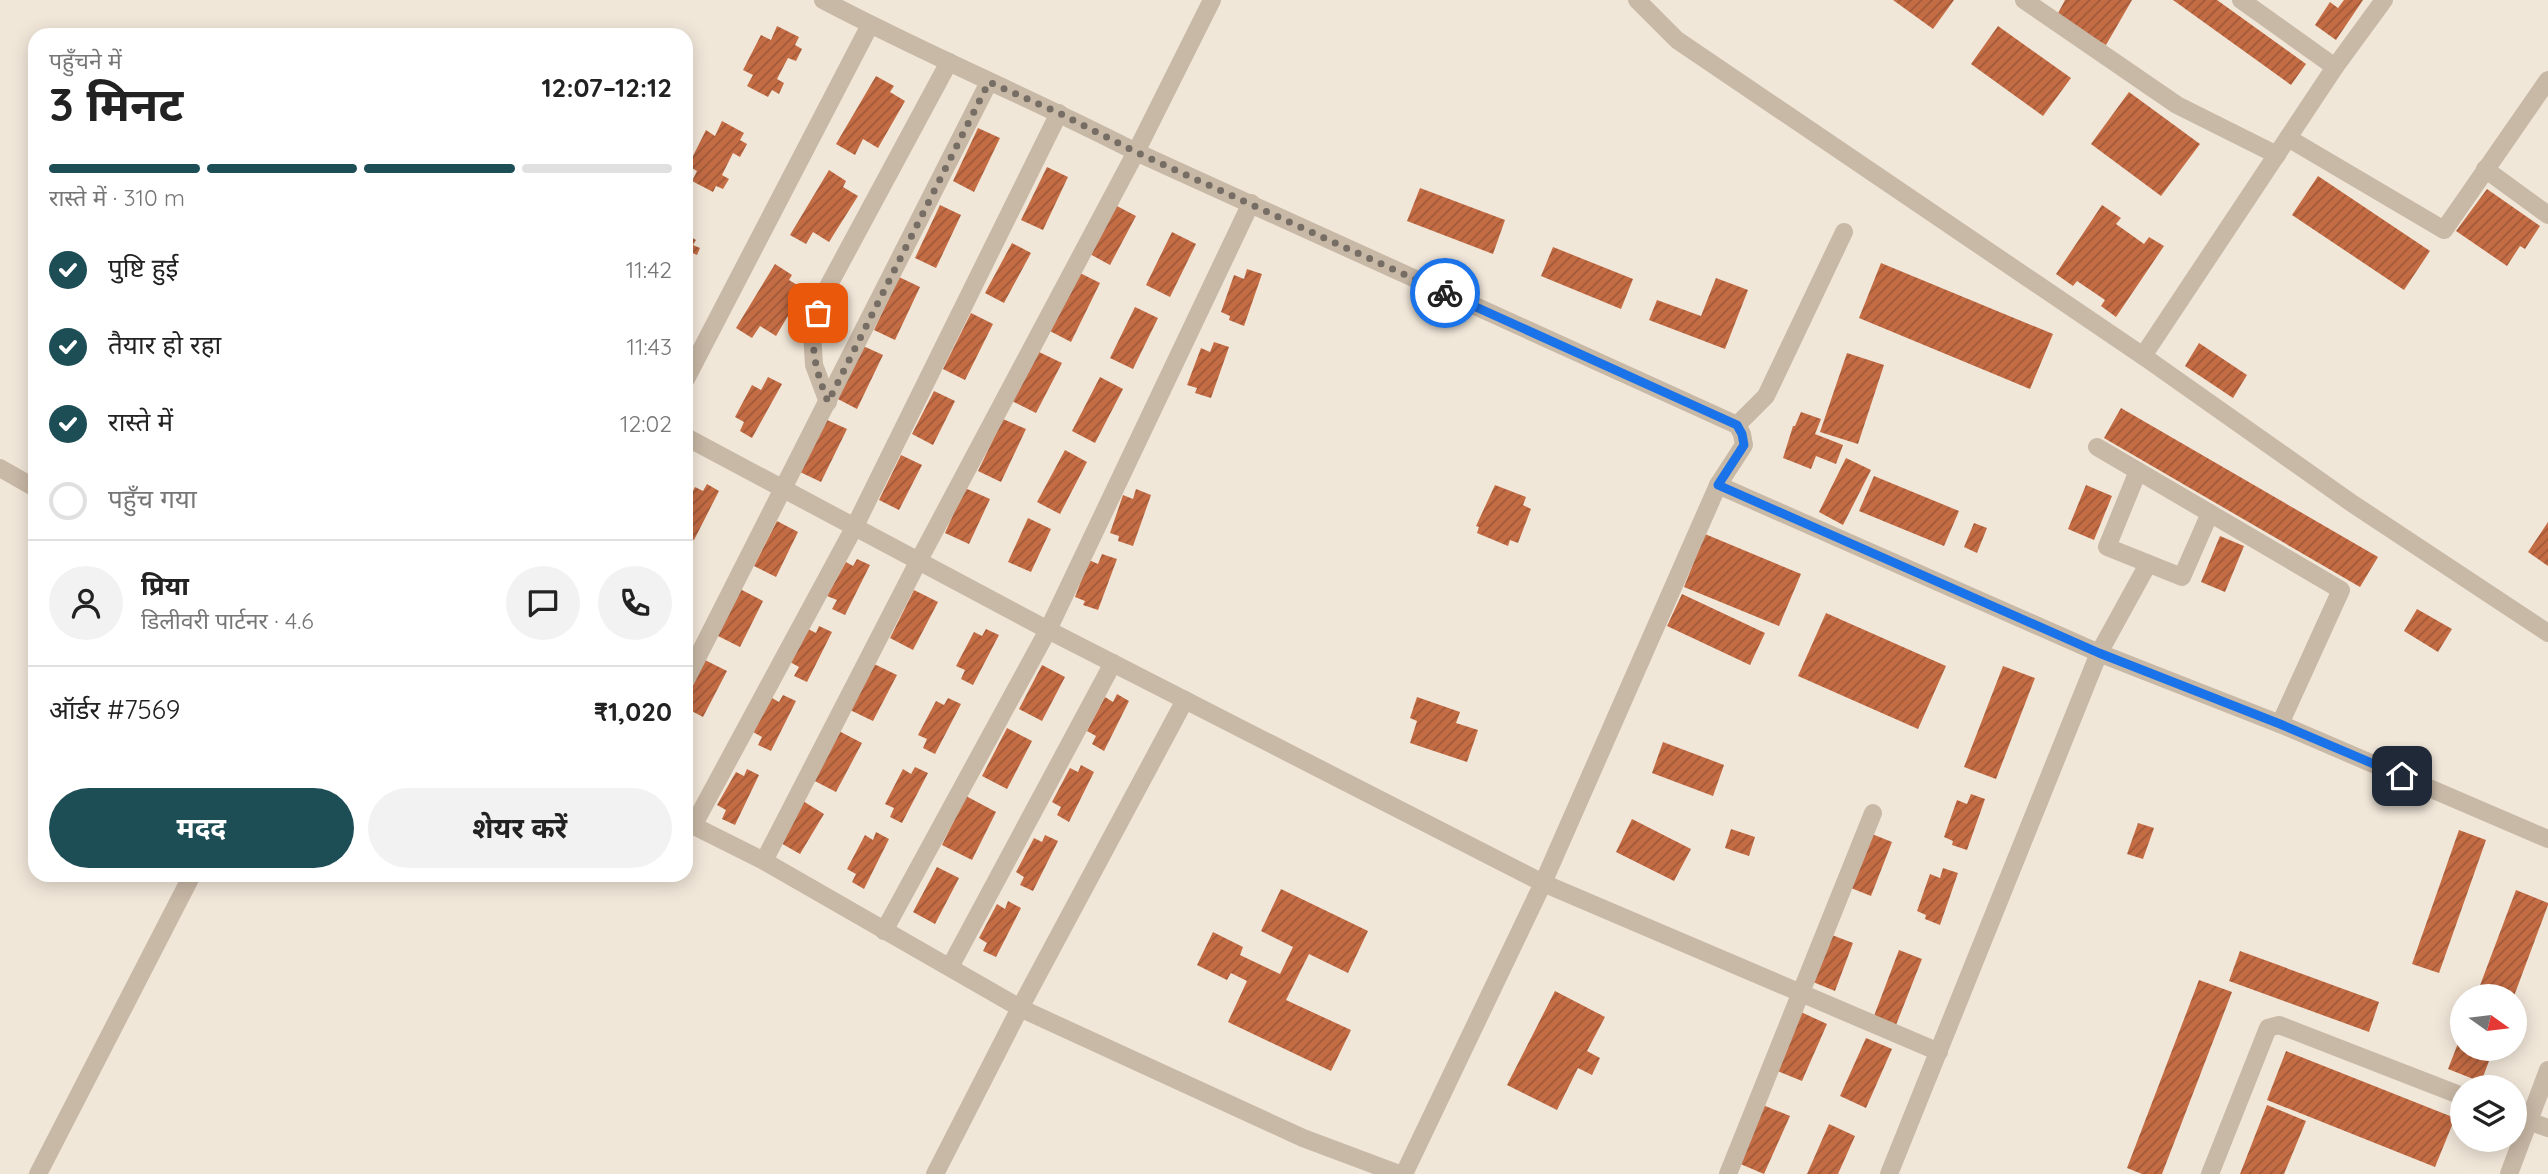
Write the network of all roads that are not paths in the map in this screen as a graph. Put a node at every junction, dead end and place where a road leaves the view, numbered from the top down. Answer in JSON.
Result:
{"nodes":[{"id":1,"x":1212,"y":0,"type":"edge"},
{"id":2,"x":1637,"y":0,"type":"edge"},
{"id":3,"x":2024,"y":0,"type":"edge"},
{"id":4,"x":2241,"y":0,"type":"edge"},
{"id":5,"x":2384,"y":0,"type":"edge"},
{"id":6,"x":825,"y":1,"type":"edge"},
{"id":7,"x":870,"y":25,"type":"junction"},
{"id":8,"x":949,"y":62,"type":"junction"},
{"id":9,"x":2335,"y":67,"type":"junction"},
{"id":10,"x":2548,"y":80,"type":"edge"},
{"id":11,"x":989,"y":82,"type":"junction"},
{"id":12,"x":1059,"y":113,"type":"junction"},
{"id":13,"x":2288,"y":138,"type":"junction"},
{"id":14,"x":1136,"y":152,"type":"junction"},
{"id":15,"x":2277,"y":155,"type":"junction"},
{"id":16,"x":2486,"y":169,"type":"junction"},
{"id":17,"x":1251,"y":203,"type":"junction"},
{"id":18,"x":2548,"y":215,"type":"edge"},
{"id":19,"x":1844,"y":232,"type":"dead end"},
{"id":20,"x":2143,"y":356,"type":"junction"},
{"id":21,"x":693,"y":366,"type":"edge"},
{"id":22,"x":828,"y":402,"type":"junction"},
{"id":23,"x":1737,"y":425,"type":"junction"},
{"id":24,"x":693,"y":441,"type":"edge"},
{"id":25,"x":2097,"y":447,"type":"dead end"},
{"id":26,"x":0,"y":468,"type":"edge"},
{"id":27,"x":2138,"y":471,"type":"junction"},
{"id":28,"x":28,"y":484,"type":"edge"},
{"id":29,"x":1718,"y":485,"type":"junction"},
{"id":30,"x":784,"y":488,"type":"junction"},
{"id":31,"x":2210,"y":513,"type":"junction"},
{"id":32,"x":855,"y":526,"type":"junction"},
{"id":33,"x":918,"y":562,"type":"junction"},
{"id":34,"x":2148,"y":564,"type":"junction"},
{"id":35,"x":1048,"y":630,"type":"junction"},
{"id":36,"x":2548,"y":633,"type":"edge"},
{"id":37,"x":2099,"y":653,"type":"junction"},
{"id":38,"x":1114,"y":663,"type":"junction"},
{"id":39,"x":693,"y":666,"type":"edge"},
{"id":40,"x":1185,"y":700,"type":"junction"},
{"id":41,"x":2280,"y":724,"type":"junction"},
{"id":42,"x":1873,"y":813,"type":"dead end"},
{"id":43,"x":693,"y":819,"type":"edge"},
{"id":44,"x":693,"y":826,"type":"edge"},
{"id":45,"x":2548,"y":839,"type":"edge"},
{"id":46,"x":764,"y":862,"type":"junction"},
{"id":47,"x":188,"y":882,"type":"edge"},
{"id":48,"x":1543,"y":883,"type":"junction"},
{"id":49,"x":884,"y":931,"type":"junction"},
{"id":50,"x":950,"y":967,"type":"junction"},
{"id":51,"x":1802,"y":995,"type":"junction"},
{"id":52,"x":1020,"y":1008,"type":"junction"},
{"id":53,"x":1939,"y":1052,"type":"junction"},
{"id":54,"x":2548,"y":1070,"type":"edge"},
{"id":55,"x":2450,"y":1091,"type":"edge"},
{"id":56,"x":2527,"y":1110,"type":"edge"},
{"id":57,"x":2527,"y":1121,"type":"edge"},
{"id":58,"x":2548,"y":1128,"type":"edge"},
{"id":59,"x":2514,"y":1152,"type":"edge"},
{"id":60,"x":38,"y":1174,"type":"edge"},
{"id":61,"x":935,"y":1174,"type":"edge"},
{"id":62,"x":1401,"y":1174,"type":"edge"},
{"id":63,"x":1728,"y":1174,"type":"edge"},
{"id":64,"x":1889,"y":1174,"type":"edge"},
{"id":65,"x":2210,"y":1174,"type":"edge"},
{"id":66,"x":2509,"y":1174,"type":"edge"}],
"edges":[{"from":1,"to":14,"type":"lane"},
{"from":2,"to":20,"type":"lane"},
{"from":3,"to":15,"type":"lane"},
{"from":4,"to":9,"type":"lane"},
{"from":5,"to":9,"type":"lane"},
{"from":6,"to":7,"type":"lane"},
{"from":7,"to":8,"type":"lane"},
{"from":7,"to":21,"type":"lane"},
{"from":8,"to":11,"type":"lane"},
{"from":8,"to":22,"type":"lane"},
{"from":9,"to":13,"type":"lane"},
{"from":10,"to":16,"type":"lane"},
{"from":11,"to":12,"type":"lane"},
{"from":11,"to":22,"type":"lane"},
{"from":12,"to":14,"type":"lane"},
{"from":12,"to":32,"type":"lane"},
{"from":13,"to":15,"type":"lane"},
{"from":13,"to":16,"type":"lane"},
{"from":14,"to":17,"type":"lane"},
{"from":14,"to":33,"type":"lane"},
{"from":15,"to":20,"type":"lane"},
{"from":16,"to":18,"type":"lane"},
{"from":17,"to":23,"type":"lane"},
{"from":17,"to":35,"type":"lane"},
{"from":19,"to":23,"type":"lane"},
{"from":20,"to":36,"type":"lane"},
{"from":22,"to":30,"type":"lane"},
{"from":23,"to":29,"type":"lane"},
{"from":24,"to":30,"type":"lane"},
{"from":25,"to":27,"type":"lane"},
{"from":26,"to":28,"type":"lane"},
{"from":27,"to":31,"type":"lane"},
{"from":27,"to":34,"type":"lane"},
{"from":29,"to":37,"type":"lane"},
{"from":29,"to":48,"type":"lane"},
{"from":30,"to":32,"type":"lane"},
{"from":30,"to":39,"type":"lane"},
{"from":31,"to":34,"type":"lane"},
{"from":31,"to":41,"type":"lane"},
{"from":32,"to":33,"type":"lane"},
{"from":32,"to":43,"type":"lane"},
{"from":33,"to":35,"type":"lane"},
{"from":33,"to":46,"type":"lane"},
{"from":34,"to":37,"type":"lane"},
{"from":35,"to":38,"type":"lane"},
{"from":35,"to":49,"type":"lane"},
{"from":37,"to":41,"type":"lane"},
{"from":37,"to":53,"type":"lane"},
{"from":38,"to":40,"type":"lane"},
{"from":38,"to":50,"type":"lane"},
{"from":40,"to":48,"type":"lane"},
{"from":40,"to":52,"type":"lane"},
{"from":41,"to":45,"type":"lane"},
{"from":42,"to":51,"type":"lane"},
{"from":44,"to":46,"type":"lane"},
{"from":46,"to":49,"type":"lane"},
{"from":47,"to":60,"type":"lane"},
{"from":48,"to":51,"type":"lane"},
{"from":48,"to":62,"type":"lane"},
{"from":49,"to":50,"type":"lane"},
{"from":50,"to":52,"type":"lane"},
{"from":51,"to":53,"type":"lane"},
{"from":51,"to":63,"type":"lane"},
{"from":52,"to":61,"type":"lane"},
{"from":52,"to":62,"type":"lane"},
{"from":53,"to":64,"type":"lane"},
{"from":54,"to":56,"type":"lane"},
{"from":55,"to":65,"type":"lane"},
{"from":57,"to":58,"type":"lane"},
{"from":59,"to":66,"type":"lane"}]}
